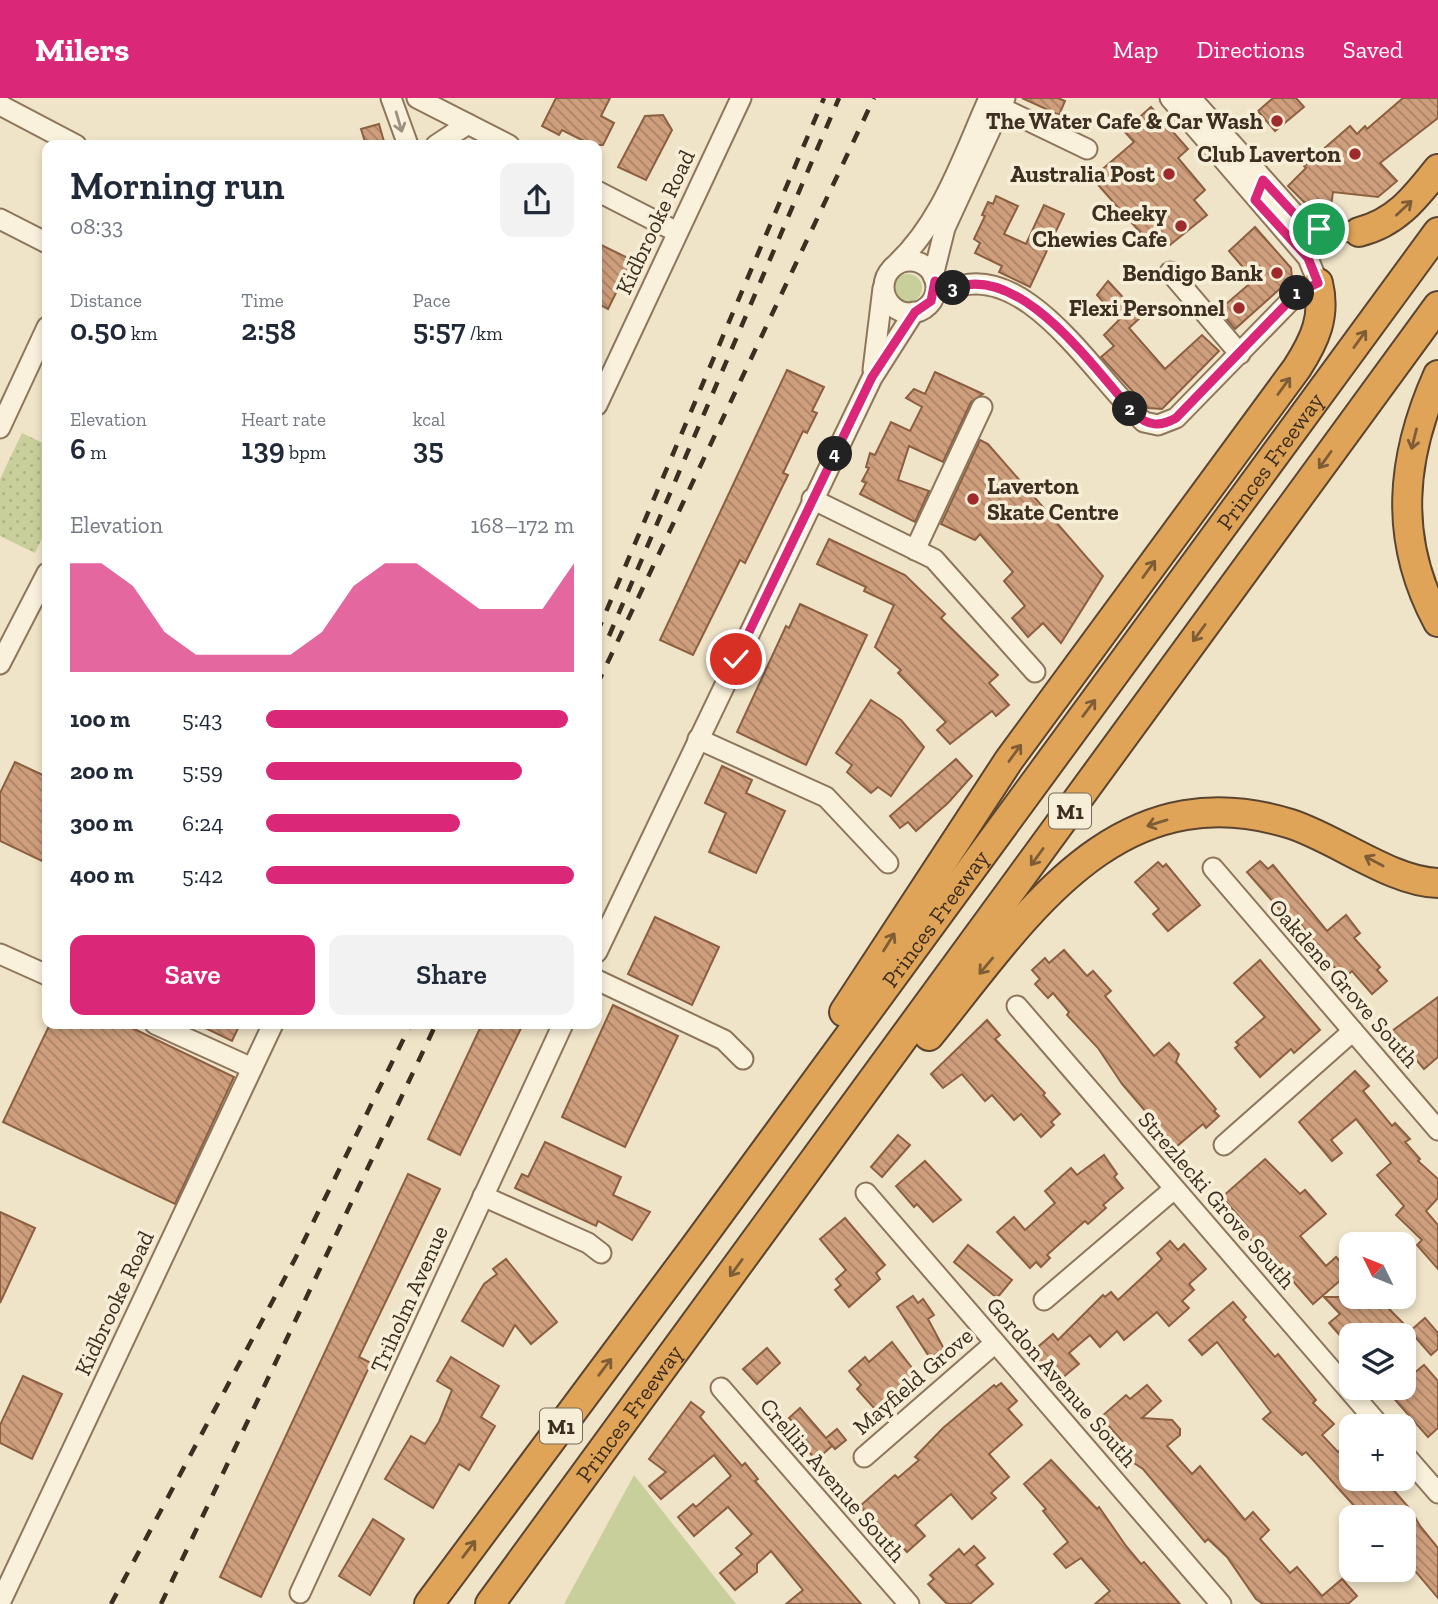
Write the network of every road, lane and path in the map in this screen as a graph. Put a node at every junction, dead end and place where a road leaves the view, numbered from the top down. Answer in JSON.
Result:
{"nodes":[{"id":1,"x":391,"y":98,"type":"edge"},
{"id":2,"x":417,"y":98,"type":"edge"},
{"id":3,"x":741,"y":98,"type":"edge"},
{"id":4,"x":998,"y":101,"type":"edge"},
{"id":5,"x":1187,"y":101,"type":"edge"},
{"id":6,"x":444,"y":104,"type":"edge"},
{"id":7,"x":0,"y":105,"type":"edge"},
{"id":8,"x":468,"y":124,"type":"junction"},
{"id":9,"x":66,"y":140,"type":"edge"},
{"id":10,"x":406,"y":140,"type":"edge"},
{"id":11,"x":444,"y":140,"type":"edge"},
{"id":12,"x":499,"y":140,"type":"edge"},
{"id":13,"x":1087,"y":149,"type":"dead end"},
{"id":14,"x":1438,"y":169,"type":"edge"},
{"id":15,"x":1263,"y":180,"type":"junction"},
{"id":16,"x":602,"y":194,"type":"edge"},
{"id":17,"x":1255,"y":200,"type":"junction"},
{"id":18,"x":0,"y":219,"type":"edge"},
{"id":19,"x":677,"y":232,"type":"junction"},
{"id":20,"x":1359,"y":232,"type":"joint"},
{"id":21,"x":1438,"y":232,"type":"edge"},
{"id":22,"x":42,"y":240,"type":"edge"},
{"id":23,"x":892,"y":268,"type":"junction"},
{"id":24,"x":1170,"y":272,"type":"dead end"},
{"id":25,"x":938,"y":283,"type":"junction"},
{"id":26,"x":1318,"y":283,"type":"junction"},
{"id":27,"x":884,"y":287,"type":"junction"},
{"id":28,"x":1438,"y":306,"type":"edge"},
{"id":29,"x":915,"y":312,"type":"junction"},
{"id":30,"x":42,"y":335,"type":"edge"},
{"id":31,"x":1240,"y":354,"type":"junction"},
{"id":32,"x":1438,"y":375,"type":"edge"},
{"id":33,"x":872,"y":377,"type":"junction"},
{"id":34,"x":7,"y":394,"type":"edge"},
{"id":35,"x":602,"y":394,"type":"edge"},
{"id":36,"x":982,"y":407,"type":"dead end"},
{"id":37,"x":0,"y":428,"type":"edge"},
{"id":38,"x":812,"y":499,"type":"junction"},
{"id":39,"x":915,"y":550,"type":"junction"},
{"id":40,"x":42,"y":583,"type":"edge"},
{"id":41,"x":1438,"y":622,"type":"edge"},
{"id":42,"x":0,"y":664,"type":"edge"},
{"id":43,"x":1035,"y":672,"type":"dead end"},
{"id":44,"x":698,"y":739,"type":"junction"},
{"id":45,"x":888,"y":863,"type":"dead end"},
{"id":46,"x":1213,"y":868,"type":"dead end"},
{"id":47,"x":1438,"y":883,"type":"edge"},
{"id":48,"x":602,"y":941,"type":"edge"},
{"id":49,"x":0,"y":954,"type":"edge"},
{"id":50,"x":42,"y":973,"type":"edge"},
{"id":51,"x":602,"y":983,"type":"edge"},
{"id":52,"x":1017,"y":1006,"type":"dead end"},
{"id":53,"x":166,"y":1029,"type":"edge"},
{"id":54,"x":271,"y":1029,"type":"edge"},
{"id":55,"x":561,"y":1029,"type":"edge"},
{"id":56,"x":1353,"y":1031,"type":"junction"},
{"id":57,"x":743,"y":1059,"type":"dead end"},
{"id":58,"x":253,"y":1068,"type":"junction"},
{"id":59,"x":1438,"y":1130,"type":"edge"},
{"id":60,"x":1224,"y":1145,"type":"dead end"},
{"id":61,"x":1174,"y":1189,"type":"junction"},
{"id":62,"x":866,"y":1193,"type":"dead end"},
{"id":63,"x":483,"y":1196,"type":"junction"},
{"id":64,"x":776,"y":1213,"type":"junction"},
{"id":65,"x":694,"y":1248,"type":"junction"},
{"id":66,"x":601,"y":1252,"type":"dead end"},
{"id":67,"x":1044,"y":1300,"type":"dead end"},
{"id":68,"x":995,"y":1343,"type":"junction"},
{"id":69,"x":720,"y":1388,"type":"dead end"},
{"id":70,"x":1370,"y":1414,"type":"edge"},
{"id":71,"x":599,"y":1454,"type":"junction"},
{"id":72,"x":864,"y":1457,"type":"dead end"},
{"id":73,"x":1416,"y":1468,"type":"edge"},
{"id":74,"x":1438,"y":1493,"type":"edge"},
{"id":75,"x":300,"y":1593,"type":"dead end"},
{"id":76,"x":429,"y":1602,"type":"edge"},
{"id":77,"x":0,"y":1603,"type":"edge"},
{"id":78,"x":490,"y":1604,"type":"edge"},
{"id":79,"x":508,"y":1604,"type":"edge"},
{"id":80,"x":909,"y":1604,"type":"edge"},
{"id":81,"x":1221,"y":1604,"type":"edge"}],
"edges":[{"from":1,"to":10,"type":"street","one_way":true},
{"from":2,"to":6,"type":"street"},
{"from":3,"to":19,"type":"street","name":"Kidbrooke Road"},
{"from":4,"to":13,"type":"street"},
{"from":4,"to":23,"type":"street"},
{"from":4,"to":25,"type":"street"},
{"from":5,"to":15,"type":"street"},
{"from":5,"to":17,"type":"street"},
{"from":6,"to":8,"type":"street"},
{"from":7,"to":9,"type":"street"},
{"from":8,"to":11,"type":"street"},
{"from":8,"to":12,"type":"street"},
{"from":20,"to":14,"type":"highway","one_way":true},
{"from":15,"to":17,"type":"street"},
{"from":15,"to":20,"type":"street"},
{"from":16,"to":19,"type":"street"},
{"from":17,"to":26,"type":"street"},
{"from":18,"to":22,"type":"street"},
{"from":19,"to":35,"type":"street","name":"Kidbrooke Road"},
{"from":65,"to":21,"type":"highway","name":"Princes Freeway","number":"M1","one_way":true},
{"from":23,"to":25,"type":"street"},
{"from":23,"to":27,"type":"street"},
{"from":24,"to":31,"type":"street"},
{"from":25,"to":29,"type":"street"},
{"from":25,"to":31,"type":"street"},
{"from":26,"to":31,"type":"street"},
{"from":65,"to":26,"type":"highway","one_way":true},
{"from":27,"to":29,"type":"street"},
{"from":27,"to":33,"type":"street"},
{"from":28,"to":64,"type":"highway","name":"Princes Freeway","number":"M1","one_way":true},
{"from":29,"to":33,"type":"street"},
{"from":30,"to":34,"type":"street"},
{"from":32,"to":41,"type":"highway","one_way":true},
{"from":33,"to":38,"type":"street"},
{"from":34,"to":37,"type":"street"},
{"from":36,"to":39,"type":"street"},
{"from":38,"to":39,"type":"street"},
{"from":38,"to":44,"type":"street"},
{"from":39,"to":43,"type":"street"},
{"from":40,"to":42,"type":"street"},
{"from":44,"to":45,"type":"street"},
{"from":44,"to":48,"type":"street"},
{"from":46,"to":56,"type":"street","name":"Oakdene Grove South"},
{"from":47,"to":64,"type":"highway","one_way":true},
{"from":49,"to":50,"type":"street"},
{"from":51,"to":57,"type":"street"},
{"from":52,"to":61,"type":"street","name":"Strezlecki Grove South"},
{"from":53,"to":58,"type":"street"},
{"from":54,"to":58,"type":"street","name":"Kidbrooke Road"},
{"from":55,"to":63,"type":"street","name":"Triholm Avenue"},
{"from":56,"to":59,"type":"street","name":"Oakdene Grove South"},
{"from":56,"to":60,"type":"street"},
{"from":58,"to":77,"type":"street","name":"Kidbrooke Road"},
{"from":61,"to":67,"type":"street"},
{"from":61,"to":70,"type":"street","name":"Strezlecki Grove South"},
{"from":62,"to":68,"type":"street","name":"Gordon Avenue South"},
{"from":63,"to":66,"type":"street"},
{"from":63,"to":75,"type":"street","name":"Triholm Avenue"},
{"from":64,"to":71,"type":"highway","name":"Princes Freeway","number":"M1","one_way":true},
{"from":76,"to":65,"type":"highway","name":"Princes Freeway","number":"M1","one_way":true},
{"from":68,"to":72,"type":"street","name":"Mayfield Grove"},
{"from":68,"to":81,"type":"street","name":"Gordon Avenue South"},
{"from":69,"to":80,"type":"street","name":"Crellin Avenue South"},
{"from":71,"to":78,"type":"highway","name":"Princes Freeway","number":"M1"},
{"from":71,"to":79,"type":"highway"},
{"from":73,"to":74,"type":"street"}]}
